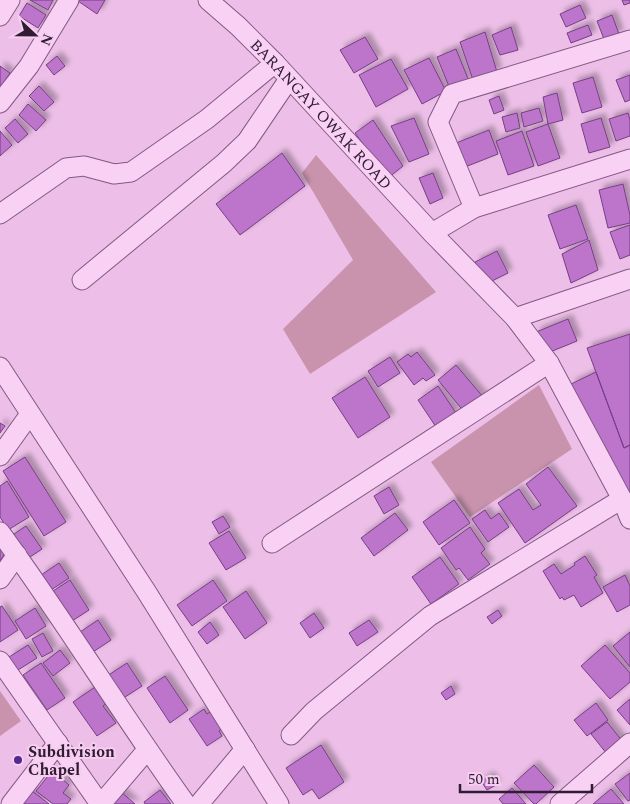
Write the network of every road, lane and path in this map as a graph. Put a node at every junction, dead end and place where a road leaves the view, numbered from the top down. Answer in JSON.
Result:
{"nodes":[{"id":1,"x":10,"y":0,"type":"edge"},
{"id":2,"x":69,"y":0,"type":"edge"},
{"id":3,"x":208,"y":0,"type":"edge"},
{"id":4,"x":0,"y":16,"type":"edge"},
{"id":5,"x":630,"y":40,"type":"edge"},
{"id":6,"x":275,"y":64,"type":"junction"},
{"id":7,"x":289,"y":79,"type":"junction"},
{"id":8,"x":0,"y":102,"type":"edge"},
{"id":9,"x":630,"y":159,"type":"edge"},
{"id":10,"x":474,"y":208,"type":"junction"},
{"id":11,"x":0,"y":214,"type":"edge"},
{"id":12,"x":432,"y":232,"type":"junction"},
{"id":13,"x":630,"y":279,"type":"edge"},
{"id":14,"x":82,"y":280,"type":"dead end"},
{"id":15,"x":516,"y":318,"type":"junction"},
{"id":16,"x":549,"y":364,"type":"junction"},
{"id":17,"x":0,"y":367,"type":"edge"},
{"id":18,"x":30,"y":414,"type":"junction"},
{"id":19,"x":0,"y":456,"type":"edge"},
{"id":20,"x":622,"y":499,"type":"junction"},
{"id":21,"x":630,"y":519,"type":"edge"},
{"id":22,"x":0,"y":532,"type":"edge"},
{"id":23,"x":272,"y":543,"type":"dead end"},
{"id":24,"x":17,"y":555,"type":"junction"},
{"id":25,"x":0,"y":579,"type":"edge"},
{"id":26,"x":0,"y":661,"type":"edge"},
{"id":27,"x":292,"y":735,"type":"dead end"},
{"id":28,"x":58,"y":743,"type":"junction"},
{"id":29,"x":630,"y":743,"type":"edge"},
{"id":30,"x":245,"y":749,"type":"junction"},
{"id":31,"x":147,"y":750,"type":"junction"},
{"id":32,"x":11,"y":804,"type":"edge"},
{"id":33,"x":101,"y":804,"type":"edge"},
{"id":34,"x":186,"y":804,"type":"edge"},
{"id":35,"x":199,"y":804,"type":"edge"},
{"id":36,"x":279,"y":804,"type":"edge"},
{"id":37,"x":560,"y":804,"type":"edge"}],
"edges":[{"from":1,"to":4,"type":"street"},
{"from":2,"to":8,"type":"street"},
{"from":3,"to":6,"type":"street","name":"BARANGAY OWAK ROAD"},
{"from":5,"to":10,"type":"street"},
{"from":6,"to":7,"type":"street","name":"BARANGAY OWAK ROAD"},
{"from":6,"to":11,"type":"street"},
{"from":7,"to":12,"type":"street","name":"BARANGAY OWAK ROAD"},
{"from":7,"to":14,"type":"street"},
{"from":9,"to":10,"type":"street"},
{"from":10,"to":12,"type":"street"},
{"from":12,"to":15,"type":"street","name":"BARANGAY OWAK ROAD"},
{"from":13,"to":15,"type":"street"},
{"from":15,"to":16,"type":"street","name":"BARANGAY OWAK ROAD"},
{"from":16,"to":20,"type":"street","name":"BARANGAY OWAK ROAD"},
{"from":16,"to":23,"type":"street"},
{"from":17,"to":18,"type":"street"},
{"from":18,"to":19,"type":"street"},
{"from":18,"to":30,"type":"street"},
{"from":20,"to":21,"type":"street","name":"BARANGAY OWAK ROAD"},
{"from":20,"to":27,"type":"street"},
{"from":22,"to":24,"type":"street"},
{"from":24,"to":25,"type":"street"},
{"from":24,"to":31,"type":"street"},
{"from":26,"to":28,"type":"street"},
{"from":28,"to":32,"type":"street"},
{"from":28,"to":33,"type":"street"},
{"from":29,"to":37,"type":"street"},
{"from":30,"to":35,"type":"street"},
{"from":30,"to":36,"type":"street"},
{"from":31,"to":33,"type":"street"},
{"from":31,"to":34,"type":"street"}]}
